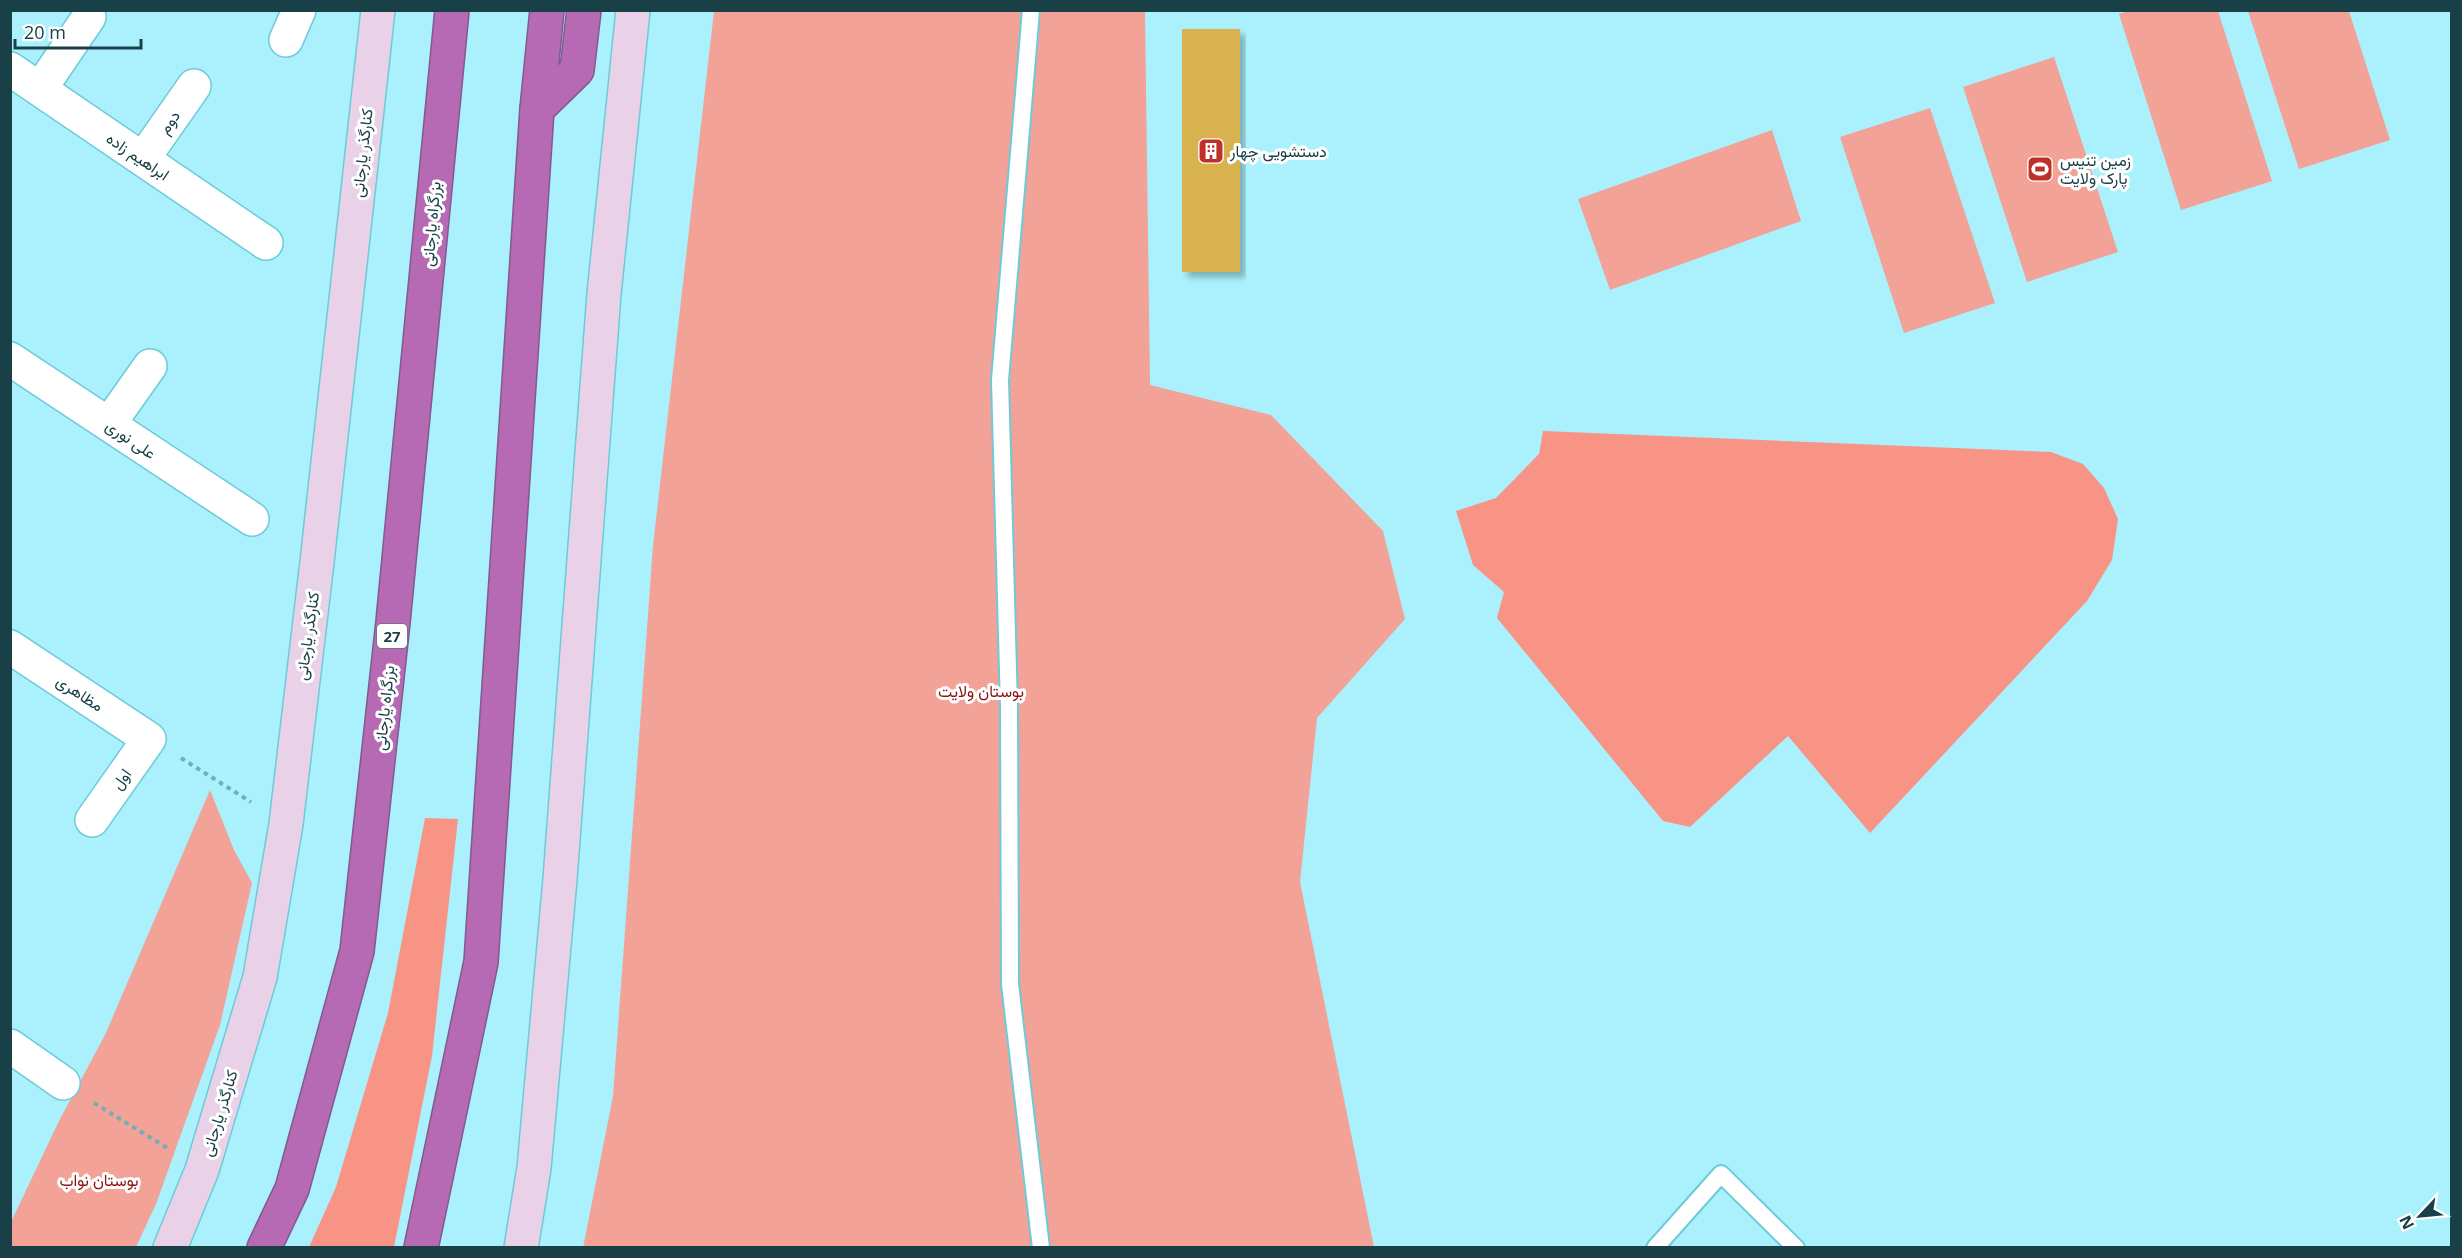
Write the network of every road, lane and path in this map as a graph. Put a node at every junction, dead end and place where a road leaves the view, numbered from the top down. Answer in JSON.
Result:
{"nodes":[{"id":1,"x":299,"y":10,"type":"edge"},
{"id":2,"x":378,"y":10,"type":"edge"},
{"id":3,"x":453,"y":10,"type":"edge"},
{"id":4,"x":547,"y":10,"type":"edge"},
{"id":5,"x":584,"y":10,"type":"edge"},
{"id":6,"x":633,"y":10,"type":"edge"},
{"id":7,"x":1031,"y":10,"type":"edge"},
{"id":8,"x":89,"y":17,"type":"dead end"},
{"id":9,"x":286,"y":40,"type":"dead end"},
{"id":10,"x":10,"y":69,"type":"edge"},
{"id":11,"x":194,"y":86,"type":"dead end"},
{"id":12,"x":40,"y":89,"type":"junction"},
{"id":13,"x":537,"y":108,"type":"junction"},
{"id":14,"x":143,"y":159,"type":"junction"},
{"id":15,"x":266,"y":243,"type":"dead end"},
{"id":16,"x":10,"y":359,"type":"edge"},
{"id":17,"x":150,"y":366,"type":"dead end"},
{"id":18,"x":109,"y":424,"type":"junction"},
{"id":19,"x":252,"y":519,"type":"dead end"},
{"id":20,"x":14,"y":657,"type":"edge"},
{"id":21,"x":150,"y":739,"type":"junction"},
{"id":22,"x":92,"y":820,"type":"dead end"},
{"id":23,"x":286,"y":824,"type":"junction"},
{"id":24,"x":10,"y":1046,"type":"edge"},
{"id":25,"x":63,"y":1083,"type":"joint"},
{"id":26,"x":202,"y":1170,"type":"junction"},
{"id":27,"x":170,"y":1248,"type":"edge"},
{"id":28,"x":264,"y":1248,"type":"edge"},
{"id":29,"x":421,"y":1248,"type":"edge"},
{"id":30,"x":521,"y":1248,"type":"edge"},
{"id":31,"x":1041,"y":1248,"type":"edge"},
{"id":32,"x":1655,"y":1248,"type":"edge"},
{"id":33,"x":1796,"y":1248,"type":"edge"}],
"edges":[{"from":1,"to":9,"type":"street"},
{"from":2,"to":23,"type":"street","name":"کنارگذر یارجانی"},
{"from":3,"to":28,"type":"highway","name":"بزرگراه یارجانی","number":"27"},
{"from":4,"to":13,"type":"highway"},
{"from":5,"to":13,"type":"highway"},
{"from":6,"to":30,"type":"street"},
{"from":7,"to":31,"type":"lane"},
{"from":8,"to":12,"type":"street"},
{"from":10,"to":12,"type":"street","name":"ابراهیم زاده"},
{"from":11,"to":14,"type":"street","name":"دوم"},
{"from":12,"to":14,"type":"street","name":"ابراهیم زاده"},
{"from":13,"to":29,"type":"highway"},
{"from":14,"to":15,"type":"street","name":"ابراهیم زاده"},
{"from":16,"to":18,"type":"street","name":"علی نوری"},
{"from":17,"to":18,"type":"street"},
{"from":18,"to":19,"type":"street","name":"علی نوری"},
{"from":20,"to":21,"type":"street","name":"مظاهری"},
{"from":21,"to":22,"type":"street","name":"اول"},
{"from":21,"to":23,"type":"path"},
{"from":23,"to":26,"type":"street","name":"کنارگذر یارجانی"},
{"from":24,"to":25,"type":"street"},
{"from":25,"to":26,"type":"path"},
{"from":26,"to":27,"type":"street","name":"کنارگذر یارجانی"},
{"from":32,"to":33,"type":"lane"}]}
